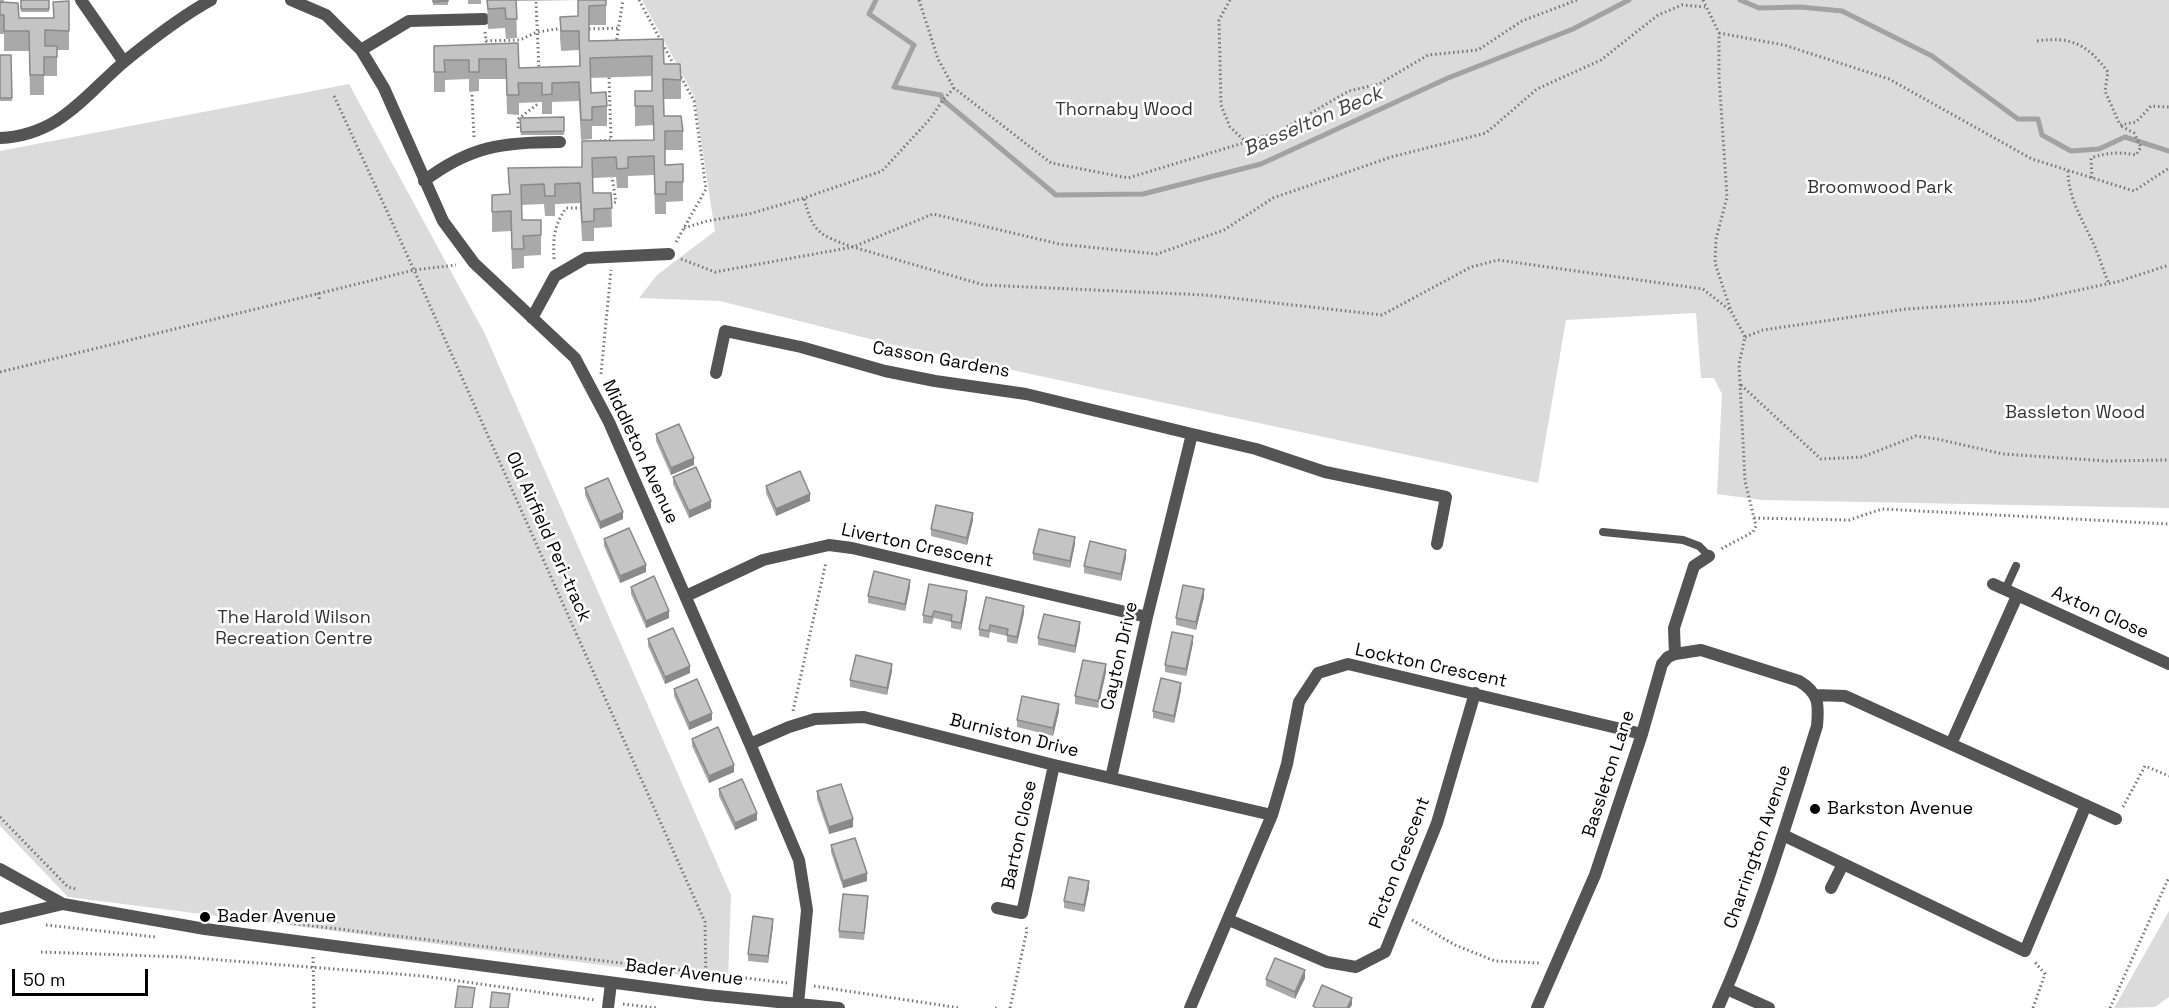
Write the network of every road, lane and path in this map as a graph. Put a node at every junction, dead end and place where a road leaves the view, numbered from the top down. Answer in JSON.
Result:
{"nodes":[{"id":1,"x":81,"y":0,"type":"edge"},
{"id":2,"x":211,"y":0,"type":"edge"},
{"id":3,"x":292,"y":0,"type":"edge"},
{"id":4,"x":623,"y":0,"type":"edge"},
{"id":5,"x":639,"y":0,"type":"edge"},
{"id":6,"x":919,"y":0,"type":"edge"},
{"id":7,"x":1230,"y":0,"type":"edge"},
{"id":8,"x":1577,"y":0,"type":"edge"},
{"id":9,"x":1703,"y":1,"type":"edge"},
{"id":10,"x":536,"y":2,"type":"dead end"},
{"id":11,"x":1705,"y":7,"type":"junction"},
{"id":12,"x":484,"y":19,"type":"joint"},
{"id":13,"x":569,"y":28,"type":"edge"},
{"id":14,"x":620,"y":28,"type":"junction"},
{"id":15,"x":589,"y":29,"type":"edge"},
{"id":16,"x":537,"y":32,"type":"junction"},
{"id":17,"x":1719,"y":33,"type":"junction"},
{"id":18,"x":2037,"y":41,"type":"dead end"},
{"id":19,"x":361,"y":50,"type":"junction"},
{"id":20,"x":615,"y":50,"type":"edge"},
{"id":21,"x":124,"y":62,"type":"junction"},
{"id":22,"x":609,"y":77,"type":"edge"},
{"id":23,"x":539,"y":78,"type":"edge"},
{"id":24,"x":954,"y":88,"type":"junction"},
{"id":25,"x":472,"y":95,"type":"edge"},
{"id":26,"x":334,"y":96,"type":"dead end"},
{"id":27,"x":539,"y":103,"type":"edge"},
{"id":28,"x":2169,"y":106,"type":"edge"},
{"id":29,"x":2120,"y":125,"type":"junction"},
{"id":30,"x":0,"y":138,"type":"edge"},
{"id":31,"x":517,"y":142,"type":"junction"},
{"id":32,"x":560,"y":142,"type":"dead end"},
{"id":33,"x":589,"y":142,"type":"edge"},
{"id":34,"x":1246,"y":142,"type":"junction"},
{"id":35,"x":474,"y":153,"type":"junction"},
{"id":36,"x":2169,"y":168,"type":"edge"},
{"id":37,"x":2068,"y":171,"type":"junction"},
{"id":38,"x":612,"y":177,"type":"edge"},
{"id":39,"x":2092,"y":178,"type":"junction"},
{"id":40,"x":424,"y":181,"type":"junction"},
{"id":41,"x":804,"y":198,"type":"junction"},
{"id":42,"x":605,"y":205,"type":"edge"},
{"id":43,"x":581,"y":208,"type":"edge"},
{"id":44,"x":684,"y":228,"type":"junction"},
{"id":45,"x":853,"y":247,"type":"junction"},
{"id":46,"x":669,"y":254,"type":"junction"},
{"id":47,"x":613,"y":257,"type":"junction"},
{"id":48,"x":474,"y":262,"type":"junction"},
{"id":49,"x":2169,"y":265,"type":"edge"},
{"id":50,"x":414,"y":270,"type":"junction"},
{"id":51,"x":555,"y":276,"type":"junction"},
{"id":52,"x":2109,"y":284,"type":"junction"},
{"id":53,"x":318,"y":293,"type":"junction"},
{"id":54,"x":320,"y":302,"type":"dead end"},
{"id":55,"x":1731,"y":312,"type":"junction"},
{"id":56,"x":532,"y":318,"type":"junction"},
{"id":57,"x":1745,"y":337,"type":"junction"},
{"id":58,"x":0,"y":372,"type":"edge"},
{"id":59,"x":716,"y":373,"type":"dead end"},
{"id":60,"x":1741,"y":385,"type":"junction"},
{"id":61,"x":598,"y":402,"type":"junction"},
{"id":62,"x":1192,"y":434,"type":"junction"},
{"id":63,"x":2169,"y":460,"type":"edge"},
{"id":64,"x":1754,"y":518,"type":"junction"},
{"id":65,"x":2169,"y":524,"type":"edge"},
{"id":66,"x":1603,"y":532,"type":"dead end"},
{"id":67,"x":1437,"y":544,"type":"dead end"},
{"id":68,"x":829,"y":545,"type":"junction"},
{"id":69,"x":1709,"y":556,"type":"junction"},
{"id":70,"x":2016,"y":567,"type":"dead end"},
{"id":71,"x":1993,"y":584,"type":"dead end"},
{"id":72,"x":2005,"y":590,"type":"junction"},
{"id":73,"x":686,"y":596,"type":"junction"},
{"id":74,"x":2017,"y":596,"type":"junction"},
{"id":75,"x":1147,"y":617,"type":"junction"},
{"id":76,"x":1675,"y":654,"type":"junction"},
{"id":77,"x":2169,"y":664,"type":"edge"},
{"id":78,"x":1475,"y":693,"type":"junction"},
{"id":79,"x":1815,"y":695,"type":"junction"},
{"id":80,"x":789,"y":727,"type":"junction"},
{"id":81,"x":1642,"y":734,"type":"junction"},
{"id":82,"x":750,"y":744,"type":"junction"},
{"id":83,"x":1951,"y":744,"type":"junction"},
{"id":84,"x":1054,"y":765,"type":"junction"},
{"id":85,"x":2169,"y":776,"type":"edge"},
{"id":86,"x":1111,"y":778,"type":"junction"},
{"id":87,"x":2086,"y":805,"type":"junction"},
{"id":88,"x":1272,"y":815,"type":"junction"},
{"id":89,"x":0,"y":817,"type":"edge"},
{"id":90,"x":2116,"y":819,"type":"joint"},
{"id":91,"x":1783,"y":835,"type":"junction"},
{"id":92,"x":1843,"y":864,"type":"junction"},
{"id":93,"x":0,"y":869,"type":"edge"},
{"id":94,"x":2169,"y":877,"type":"edge"},
{"id":95,"x":1831,"y":888,"type":"dead end"},
{"id":96,"x":84,"y":892,"type":"dead end"},
{"id":97,"x":63,"y":904,"type":"junction"},
{"id":98,"x":997,"y":908,"type":"dead end"},
{"id":99,"x":1022,"y":913,"type":"junction"},
{"id":100,"x":1400,"y":913,"type":"junction"},
{"id":101,"x":0,"y":919,"type":"edge"},
{"id":102,"x":1229,"y":920,"type":"junction"},
{"id":103,"x":270,"y":921,"type":"dead end"},
{"id":104,"x":312,"y":926,"type":"junction"},
{"id":105,"x":312,"y":942,"type":"junction"},
{"id":106,"x":2025,"y":951,"type":"junction"},
{"id":107,"x":41,"y":952,"type":"dead end"},
{"id":108,"x":1557,"y":964,"type":"junction"},
{"id":109,"x":313,"y":968,"type":"junction"},
{"id":110,"x":706,"y":974,"type":"junction"},
{"id":111,"x":611,"y":983,"type":"junction"},
{"id":112,"x":800,"y":984,"type":"junction"},
{"id":113,"x":1727,"y":989,"type":"junction"},
{"id":114,"x":706,"y":995,"type":"junction"},
{"id":115,"x":798,"y":1004,"type":"junction"},
{"id":116,"x":608,"y":1005,"type":"edge"},
{"id":117,"x":314,"y":1008,"type":"edge"},
{"id":118,"x":657,"y":1008,"type":"edge"},
{"id":119,"x":838,"y":1008,"type":"edge"},
{"id":120,"x":960,"y":1008,"type":"edge"},
{"id":121,"x":1010,"y":1008,"type":"edge"},
{"id":122,"x":1190,"y":1008,"type":"edge"},
{"id":123,"x":1537,"y":1008,"type":"edge"},
{"id":124,"x":1718,"y":1008,"type":"edge"},
{"id":125,"x":1769,"y":1008,"type":"edge"},
{"id":126,"x":2033,"y":1008,"type":"edge"},
{"id":127,"x":2110,"y":1008,"type":"edge"}],
"edges":[{"from":1,"to":21,"type":"street"},
{"from":2,"to":21,"type":"street"},
{"from":3,"to":19,"type":"street","name":"Middleton Avenue"},
{"from":4,"to":14,"type":"path"},
{"from":5,"to":44,"type":"path"},
{"from":6,"to":24,"type":"path"},
{"from":7,"to":34,"type":"path"},
{"from":8,"to":34,"type":"path"},
{"from":9,"to":11,"type":"path"},
{"from":10,"to":16,"type":"path"},
{"from":11,"to":17,"type":"path"},
{"from":11,"to":45,"type":"path"},
{"from":12,"to":16,"type":"path"},
{"from":12,"to":19,"type":"street"},
{"from":13,"to":16,"type":"path"},
{"from":14,"to":15,"type":"path"},
{"from":14,"to":20,"type":"path"},
{"from":16,"to":23,"type":"path"},
{"from":17,"to":37,"type":"path"},
{"from":17,"to":55,"type":"path"},
{"from":18,"to":29,"type":"path"},
{"from":19,"to":40,"type":"street","name":"Middleton Avenue"},
{"from":21,"to":30,"type":"street"},
{"from":22,"to":33,"type":"path"},
{"from":24,"to":34,"type":"path"},
{"from":24,"to":41,"type":"path"},
{"from":25,"to":35,"type":"path"},
{"from":26,"to":50,"type":"path","name":"Old Airfield Peri-track"},
{"from":27,"to":31,"type":"path"},
{"from":28,"to":29,"type":"path"},
{"from":29,"to":39,"type":"path"},
{"from":31,"to":32,"type":"street"},
{"from":31,"to":35,"type":"street"},
{"from":35,"to":40,"type":"street"},
{"from":36,"to":39,"type":"path"},
{"from":37,"to":39,"type":"path"},
{"from":37,"to":52,"type":"path"},
{"from":38,"to":42,"type":"path"},
{"from":40,"to":48,"type":"street","name":"Middleton Avenue"},
{"from":41,"to":44,"type":"path"},
{"from":41,"to":45,"type":"path"},
{"from":43,"to":51,"type":"path"},
{"from":44,"to":46,"type":"path"},
{"from":45,"to":46,"type":"path"},
{"from":45,"to":55,"type":"path"},
{"from":46,"to":47,"type":"street"},
{"from":47,"to":51,"type":"street"},
{"from":47,"to":61,"type":"path"},
{"from":48,"to":50,"type":"path"},
{"from":48,"to":56,"type":"street","name":"Middleton Avenue"},
{"from":49,"to":52,"type":"path"},
{"from":50,"to":53,"type":"path"},
{"from":50,"to":110,"type":"path","name":"Old Airfield Peri-track"},
{"from":51,"to":56,"type":"street"},
{"from":52,"to":57,"type":"path"},
{"from":53,"to":54,"type":"path"},
{"from":53,"to":58,"type":"path"},
{"from":55,"to":57,"type":"path"},
{"from":56,"to":61,"type":"street","name":"Middleton Avenue"},
{"from":57,"to":60,"type":"path"},
{"from":59,"to":62,"type":"street","name":"Casson Gardens"},
{"from":60,"to":63,"type":"path"},
{"from":60,"to":64,"type":"path"},
{"from":61,"to":73,"type":"street","name":"Middleton Avenue"},
{"from":62,"to":67,"type":"street","name":"Casson Gardens"},
{"from":62,"to":75,"type":"street","name":"Cayton Drive"},
{"from":64,"to":65,"type":"path"},
{"from":64,"to":69,"type":"path"},
{"from":66,"to":69,"type":"lane"},
{"from":68,"to":73,"type":"street","name":"Liverton Crescent"},
{"from":68,"to":75,"type":"street","name":"Liverton Crescent"},
{"from":68,"to":80,"type":"path"},
{"from":69,"to":76,"type":"street"},
{"from":70,"to":72,"type":"lane"},
{"from":71,"to":72,"type":"street","name":"Axton Close"},
{"from":72,"to":74,"type":"street","name":"Axton Close"},
{"from":73,"to":82,"type":"street","name":"Middleton Avenue"},
{"from":74,"to":77,"type":"street","name":"Axton Close"},
{"from":74,"to":83,"type":"street"},
{"from":75,"to":86,"type":"street","name":"Cayton Drive"},
{"from":76,"to":79,"type":"street"},
{"from":76,"to":81,"type":"street","name":"Bassleton Lane"},
{"from":78,"to":81,"type":"street","name":"Lockton Crescent"},
{"from":78,"to":88,"type":"street","name":"Lockton Crescent"},
{"from":78,"to":100,"type":"street","name":"Picton Crescent"},
{"from":79,"to":83,"type":"street"},
{"from":79,"to":91,"type":"street","name":"Charrington Avenue"},
{"from":80,"to":82,"type":"street","name":"Burniston Drive"},
{"from":80,"to":84,"type":"street","name":"Burniston Drive"},
{"from":81,"to":108,"type":"street","name":"Bassleton Lane"},
{"from":82,"to":112,"type":"street","name":"Middleton Avenue"},
{"from":83,"to":87,"type":"street"},
{"from":84,"to":86,"type":"street","name":"Burniston Drive"},
{"from":84,"to":99,"type":"street","name":"Barton Close"},
{"from":85,"to":90,"type":"path"},
{"from":86,"to":88,"type":"street","name":"Burniston Drive"},
{"from":87,"to":90,"type":"street"},
{"from":87,"to":106,"type":"street"},
{"from":88,"to":102,"type":"street","name":"Lockton Crescent"},
{"from":89,"to":96,"type":"path"},
{"from":91,"to":92,"type":"street"},
{"from":91,"to":113,"type":"street","name":"Charrington Avenue"},
{"from":92,"to":95,"type":"street"},
{"from":92,"to":106,"type":"street"},
{"from":93,"to":97,"type":"street","name":"Bader Avenue"},
{"from":94,"to":127,"type":"path"},
{"from":97,"to":101,"type":"street","name":"Bader Avenue"},
{"from":97,"to":105,"type":"street","name":"Bader Avenue"},
{"from":98,"to":99,"type":"street","name":"Barton Close"},
{"from":99,"to":121,"type":"path","name":"Barton Close"},
{"from":100,"to":102,"type":"street","name":"Picton Crescent"},
{"from":100,"to":108,"type":"path"},
{"from":102,"to":122,"type":"street","name":"Lockton Crescent"},
{"from":103,"to":104,"type":"path"},
{"from":104,"to":105,"type":"path"},
{"from":104,"to":110,"type":"path"},
{"from":105,"to":109,"type":"path"},
{"from":105,"to":111,"type":"street","name":"Bader Avenue"},
{"from":106,"to":126,"type":"path"},
{"from":107,"to":109,"type":"path"},
{"from":108,"to":123,"type":"street","name":"Bassleton Lane"},
{"from":109,"to":116,"type":"path"},
{"from":109,"to":117,"type":"path"},
{"from":110,"to":112,"type":"path"},
{"from":110,"to":114,"type":"path","name":"Old Airfield Peri-track"},
{"from":111,"to":114,"type":"street","name":"Bader Avenue"},
{"from":111,"to":116,"type":"street"},
{"from":112,"to":115,"type":"street","name":"Middleton Avenue"},
{"from":112,"to":120,"type":"path"},
{"from":113,"to":124,"type":"street","name":"Charrington Avenue"},
{"from":113,"to":125,"type":"street"},
{"from":114,"to":115,"type":"street","name":"Bader Avenue"},
{"from":115,"to":119,"type":"street","name":"Bader Avenue"},
{"from":116,"to":118,"type":"path"}]}
